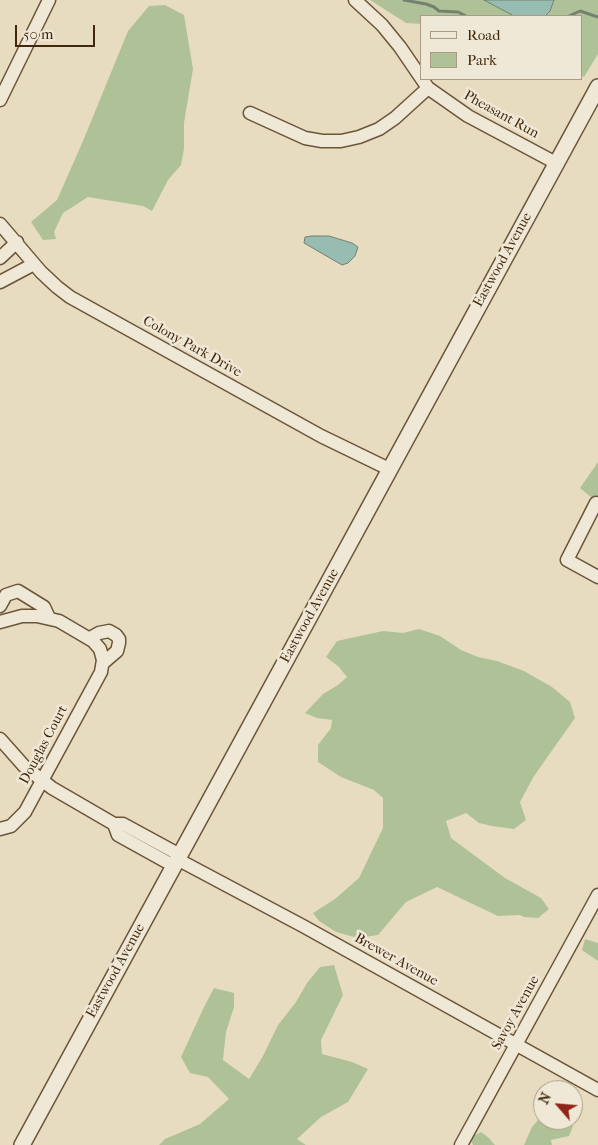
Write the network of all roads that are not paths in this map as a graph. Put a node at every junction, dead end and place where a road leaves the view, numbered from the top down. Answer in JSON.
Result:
{"nodes":[{"id":1,"x":49,"y":0,"type":"edge"},
{"id":2,"x":355,"y":0,"type":"edge"},
{"id":3,"x":420,"y":76,"type":"edge"},
{"id":4,"x":423,"y":80,"type":"edge"},
{"id":5,"x":598,"y":87,"type":"edge"},
{"id":6,"x":428,"y":88,"type":"junction"},
{"id":7,"x":0,"y":100,"type":"edge"},
{"id":8,"x":250,"y":113,"type":"dead end"},
{"id":9,"x":556,"y":163,"type":"junction"},
{"id":10,"x":0,"y":224,"type":"edge"},
{"id":11,"x":17,"y":242,"type":"junction"},
{"id":12,"x":0,"y":258,"type":"edge"},
{"id":13,"x":34,"y":264,"type":"junction"},
{"id":14,"x":0,"y":282,"type":"edge"},
{"id":15,"x":389,"y":469,"type":"junction"},
{"id":16,"x":596,"y":503,"type":"dead end"},
{"id":17,"x":598,"y":577,"type":"edge"},
{"id":18,"x":0,"y":606,"type":"edge"},
{"id":19,"x":49,"y":618,"type":"junction"},
{"id":20,"x":0,"y":622,"type":"edge"},
{"id":21,"x":90,"y":638,"type":"junction"},
{"id":22,"x":103,"y":663,"type":"junction"},
{"id":23,"x":0,"y":739,"type":"edge"},
{"id":24,"x":42,"y":781,"type":"junction"},
{"id":25,"x":0,"y":829,"type":"edge"},
{"id":26,"x":177,"y":860,"type":"junction"},
{"id":27,"x":598,"y":895,"type":"edge"},
{"id":28,"x":515,"y":1044,"type":"junction"},
{"id":29,"x":598,"y":1090,"type":"edge"},
{"id":30,"x":22,"y":1145,"type":"edge"},
{"id":31,"x":461,"y":1145,"type":"edge"}],
"edges":[{"from":1,"to":7,"type":"street"},
{"from":2,"to":3,"type":"street","name":"Pheasant Run"},
{"from":4,"to":6,"type":"street","name":"Pheasant Run"},
{"from":5,"to":9,"type":"street","name":"Eastwood Avenue"},
{"from":6,"to":8,"type":"street"},
{"from":6,"to":9,"type":"street","name":"Pheasant Run"},
{"from":9,"to":15,"type":"street","name":"Eastwood Avenue"},
{"from":10,"to":11,"type":"street","name":"Colony Park Drive"},
{"from":11,"to":12,"type":"street"},
{"from":11,"to":13,"type":"street","name":"Colony Park Drive"},
{"from":13,"to":14,"type":"street"},
{"from":13,"to":15,"type":"street","name":"Colony Park Drive"},
{"from":15,"to":26,"type":"street","name":"Eastwood Avenue"},
{"from":16,"to":17,"type":"street"},
{"from":18,"to":19,"type":"street"},
{"from":19,"to":20,"type":"street"},
{"from":19,"to":21,"type":"street"},
{"from":21,"to":22,"type":"street"},
{"from":21,"to":22,"type":"street","name":"Douglas Court"},
{"from":22,"to":24,"type":"street","name":"Douglas Court"},
{"from":23,"to":24,"type":"street","name":"Brewer Avenue"},
{"from":24,"to":25,"type":"street","name":"Douglas Court"},
{"from":24,"to":26,"type":"street","name":"Brewer Avenue"},
{"from":26,"to":28,"type":"street","name":"Brewer Avenue"},
{"from":26,"to":30,"type":"street","name":"Eastwood Avenue"},
{"from":27,"to":28,"type":"street","name":"Savoy Avenue"},
{"from":28,"to":29,"type":"street","name":"Brewer Avenue"},
{"from":28,"to":31,"type":"street","name":"Savoy Avenue"}]}
